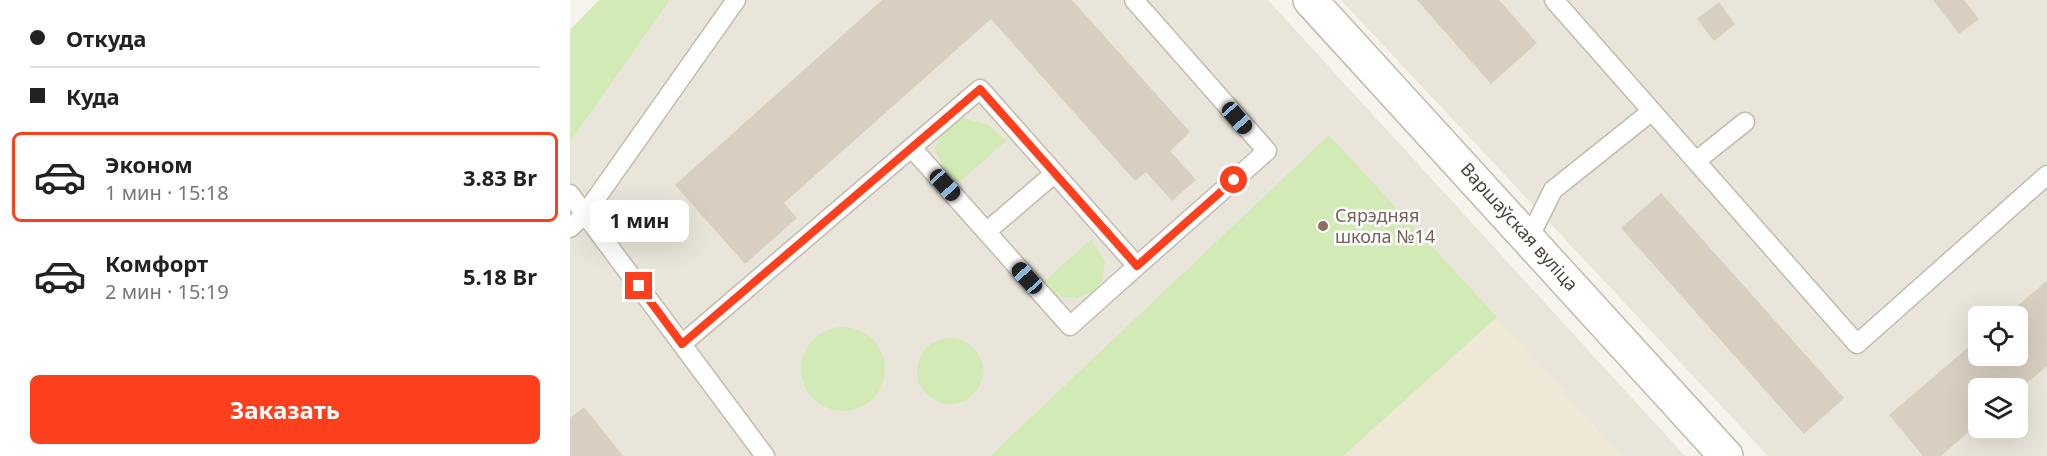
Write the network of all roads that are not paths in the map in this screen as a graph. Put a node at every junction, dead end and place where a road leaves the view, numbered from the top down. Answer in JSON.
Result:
{"nodes":[{"id":1,"x":736,"y":0,"type":"edge"},
{"id":2,"x":1134,"y":0,"type":"edge"},
{"id":3,"x":1310,"y":0,"type":"edge"},
{"id":4,"x":1554,"y":0,"type":"edge"},
{"id":5,"x":1652,"y":111,"type":"junction"},
{"id":6,"x":1745,"y":122,"type":"dead end"},
{"id":7,"x":912,"y":148,"type":"junction"},
{"id":8,"x":1696,"y":161,"type":"junction"},
{"id":9,"x":1055,"y":173,"type":"junction"},
{"id":10,"x":2047,"y":175,"type":"edge"},
{"id":11,"x":570,"y":194,"type":"edge"},
{"id":12,"x":585,"y":214,"type":"junction"},
{"id":13,"x":570,"y":228,"type":"edge"},
{"id":14,"x":986,"y":232,"type":"junction"},
{"id":15,"x":1528,"y":238,"type":"junction"},
{"id":16,"x":1137,"y":266,"type":"junction"},
{"id":17,"x":682,"y":344,"type":"junction"},
{"id":18,"x":765,"y":456,"type":"edge"},
{"id":19,"x":1726,"y":456,"type":"edge"}],
"edges":[{"from":1,"to":12,"type":"lane"},
{"from":2,"to":16,"type":"lane"},
{"from":3,"to":15,"type":"street","name":"Варшаўская вуліца"},
{"from":4,"to":5,"type":"lane"},
{"from":5,"to":8,"type":"lane"},
{"from":5,"to":15,"type":"lane"},
{"from":6,"to":8,"type":"lane"},
{"from":7,"to":9,"type":"lane"},
{"from":7,"to":14,"type":"lane"},
{"from":7,"to":17,"type":"lane"},
{"from":8,"to":10,"type":"lane"},
{"from":9,"to":14,"type":"lane"},
{"from":9,"to":16,"type":"lane"},
{"from":11,"to":12,"type":"lane"},
{"from":12,"to":13,"type":"lane"},
{"from":12,"to":17,"type":"lane"},
{"from":14,"to":16,"type":"lane"},
{"from":15,"to":19,"type":"street","name":"Варшаўская вуліца"},
{"from":17,"to":18,"type":"lane"}]}
